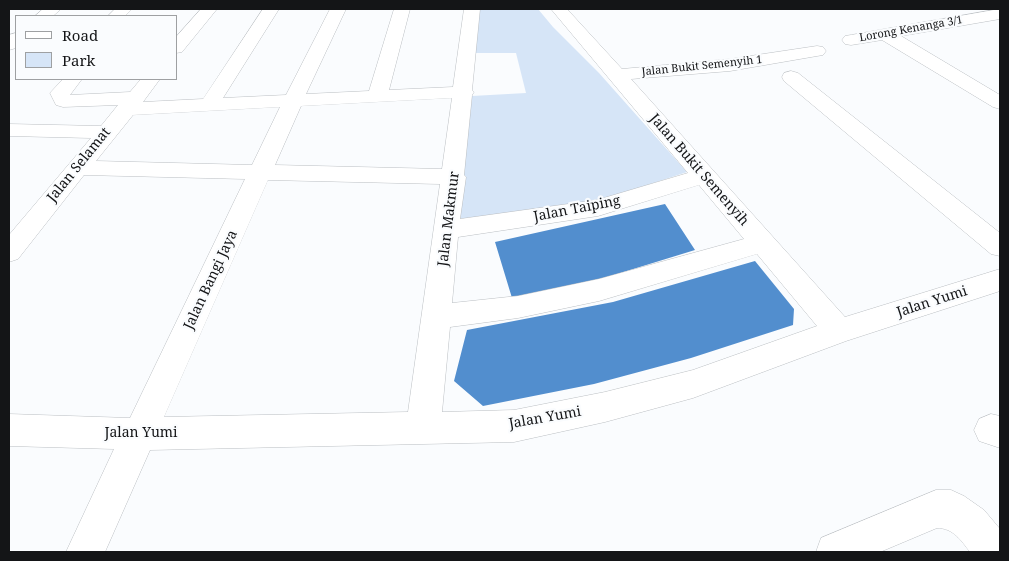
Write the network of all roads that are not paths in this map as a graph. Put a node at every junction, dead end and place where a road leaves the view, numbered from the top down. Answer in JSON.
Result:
{"nodes":[{"id":1,"x":209,"y":9,"type":"edge"},
{"id":2,"x":271,"y":9,"type":"edge"},
{"id":3,"x":338,"y":9,"type":"edge"},
{"id":4,"x":402,"y":9,"type":"edge"},
{"id":5,"x":472,"y":9,"type":"edge"},
{"id":6,"x":558,"y":9,"type":"edge"},
{"id":7,"x":999,"y":11,"type":"edge"},
{"id":8,"x":885,"y":34,"type":"junction"},
{"id":9,"x":851,"y":40,"type":"dead end"},
{"id":10,"x":178,"y":46,"type":"edge"},
{"id":11,"x":817,"y":50,"type":"dead end"},
{"id":12,"x":616,"y":75,"type":"junction"},
{"id":13,"x":791,"y":76,"type":"dead end"},
{"id":14,"x":73,"y":80,"type":"edge"},
{"id":15,"x":150,"y":80,"type":"edge"},
{"id":16,"x":464,"y":92,"type":"junction"},
{"id":17,"x":377,"y":97,"type":"junction"},
{"id":18,"x":293,"y":101,"type":"junction"},
{"id":19,"x":1000,"y":103,"type":"edge"},
{"id":20,"x":130,"y":104,"type":"junction"},
{"id":21,"x":209,"y":105,"type":"junction"},
{"id":22,"x":9,"y":130,"type":"edge"},
{"id":23,"x":106,"y":132,"type":"junction"},
{"id":24,"x":77,"y":168,"type":"junction"},
{"id":25,"x":260,"y":172,"type":"junction"},
{"id":26,"x":704,"y":176,"type":"junction"},
{"id":27,"x":454,"y":177,"type":"junction"},
{"id":28,"x":447,"y":230,"type":"junction"},
{"id":29,"x":763,"y":243,"type":"junction"},
{"id":30,"x":1000,"y":246,"type":"edge"},
{"id":31,"x":9,"y":252,"type":"edge"},
{"id":32,"x":1000,"y":280,"type":"edge"},
{"id":33,"x":437,"y":317,"type":"junction"},
{"id":34,"x":839,"y":331,"type":"junction"},
{"id":35,"x":423,"y":428,"type":"junction"},
{"id":36,"x":9,"y":430,"type":"edge"},
{"id":37,"x":139,"y":434,"type":"junction"},
{"id":38,"x":836,"y":551,"type":"edge"},
{"id":39,"x":85,"y":552,"type":"edge"},
{"id":40,"x":994,"y":552,"type":"edge"}],
"edges":[{"from":1,"to":10,"type":"street"},
{"from":2,"to":21,"type":"street"},
{"from":3,"to":18,"type":"street","name":"Jalan Bangi Jaya"},
{"from":4,"to":17,"type":"street"},
{"from":5,"to":16,"type":"street","name":"Jalan Makmur"},
{"from":6,"to":12,"type":"street","name":"Jalan Bukit Semenyih"},
{"from":7,"to":8,"type":"street","name":"Lorong Kenanga 3/1"},
{"from":8,"to":9,"type":"street","name":"Lorong Kenanga 3/1"},
{"from":8,"to":19,"type":"street"},
{"from":11,"to":12,"type":"street","name":"Jalan Bukit Semenyih 1"},
{"from":12,"to":26,"type":"street","name":"Jalan Bukit Semenyih"},
{"from":13,"to":30,"type":"street"},
{"from":14,"to":20,"type":"street"},
{"from":15,"to":20,"type":"street","name":"Jalan Selamat"},
{"from":16,"to":17,"type":"street"},
{"from":16,"to":27,"type":"street","name":"Jalan Makmur"},
{"from":17,"to":18,"type":"street"},
{"from":18,"to":21,"type":"street"},
{"from":18,"to":25,"type":"street","name":"Jalan Bangi Jaya"},
{"from":20,"to":21,"type":"street"},
{"from":20,"to":23,"type":"street","name":"Jalan Selamat"},
{"from":22,"to":23,"type":"street"},
{"from":23,"to":24,"type":"street","name":"Jalan Selamat"},
{"from":24,"to":25,"type":"street"},
{"from":24,"to":31,"type":"street","name":"Jalan Selamat"},
{"from":25,"to":27,"type":"street"},
{"from":25,"to":37,"type":"street","name":"Jalan Bangi Jaya"},
{"from":26,"to":28,"type":"street","name":"Jalan Taiping"},
{"from":26,"to":29,"type":"street","name":"Jalan Bukit Semenyih"},
{"from":27,"to":28,"type":"street","name":"Jalan Makmur"},
{"from":28,"to":33,"type":"street","name":"Jalan Makmur"},
{"from":29,"to":33,"type":"street"},
{"from":29,"to":34,"type":"street","name":"Jalan Bukit Semenyih"},
{"from":32,"to":34,"type":"street","name":"Jalan Yumi"},
{"from":33,"to":35,"type":"street","name":"Jalan Makmur"},
{"from":34,"to":35,"type":"street","name":"Jalan Yumi"},
{"from":35,"to":37,"type":"street","name":"Jalan Yumi"},
{"from":36,"to":37,"type":"street","name":"Jalan Yumi"},
{"from":37,"to":39,"type":"street","name":"Jalan Bangi Jaya"},
{"from":38,"to":40,"type":"street"}]}
